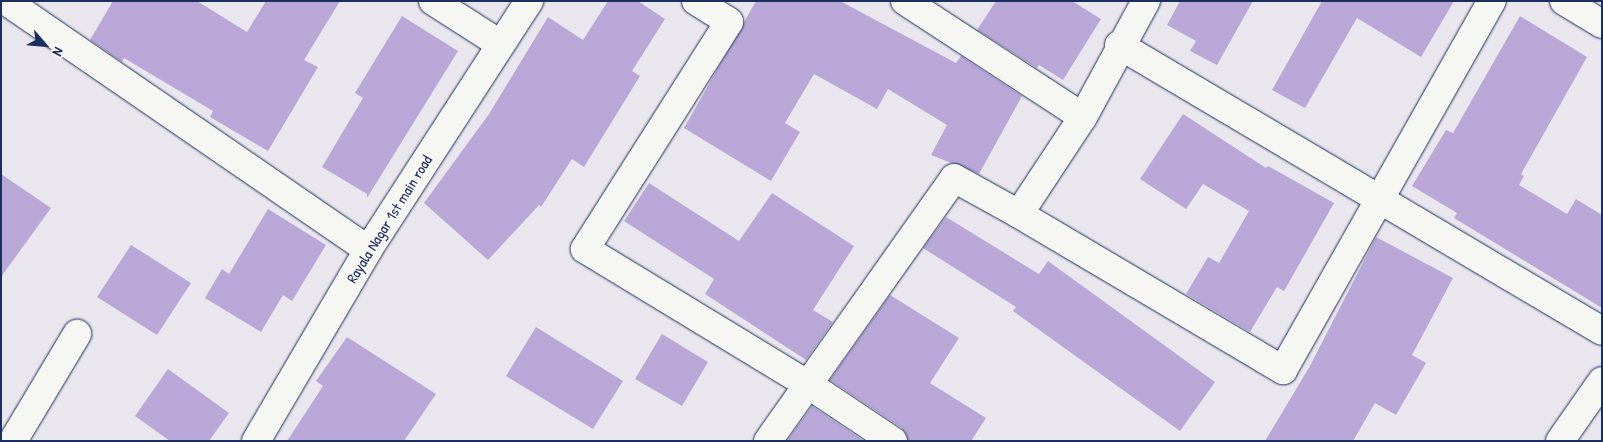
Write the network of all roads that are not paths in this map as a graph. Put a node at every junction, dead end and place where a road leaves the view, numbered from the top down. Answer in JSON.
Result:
{"nodes":[{"id":1,"x":7,"y":1,"type":"edge"},
{"id":2,"x":433,"y":1,"type":"edge"},
{"id":3,"x":529,"y":1,"type":"edge"},
{"id":4,"x":696,"y":1,"type":"edge"},
{"id":5,"x":905,"y":1,"type":"edge"},
{"id":6,"x":1146,"y":1,"type":"edge"},
{"id":7,"x":1492,"y":1,"type":"edge"},
{"id":8,"x":1564,"y":1,"type":"edge"},
{"id":9,"x":1602,"y":24,"type":"edge"},
{"id":10,"x":500,"y":44,"type":"junction"},
{"id":11,"x":1119,"y":45,"type":"junction"},
{"id":12,"x":1083,"y":117,"type":"junction"},
{"id":13,"x":1379,"y":199,"type":"junction"},
{"id":14,"x":1019,"y":214,"type":"junction"},
{"id":15,"x":368,"y":250,"type":"junction"},
{"id":16,"x":1602,"y":331,"type":"edge"},
{"id":17,"x":77,"y":334,"type":"dead end"},
{"id":18,"x":1602,"y":381,"type":"edge"},
{"id":19,"x":809,"y":386,"type":"junction"},
{"id":20,"x":13,"y":441,"type":"edge"},
{"id":21,"x":256,"y":441,"type":"edge"},
{"id":22,"x":768,"y":441,"type":"edge"},
{"id":23,"x":893,"y":441,"type":"edge"},
{"id":24,"x":1560,"y":441,"type":"edge"}],
"edges":[{"from":1,"to":15,"type":"street"},
{"from":2,"to":10,"type":"street"},
{"from":3,"to":10,"type":"street","name":"Rayala Nagar 1st main road"},
{"from":4,"to":19,"type":"street"},
{"from":5,"to":12,"type":"street"},
{"from":6,"to":11,"type":"street"},
{"from":7,"to":13,"type":"street"},
{"from":8,"to":9,"type":"street"},
{"from":10,"to":15,"type":"street","name":"Rayala Nagar 1st main road"},
{"from":11,"to":12,"type":"street"},
{"from":11,"to":13,"type":"street"},
{"from":12,"to":14,"type":"street"},
{"from":13,"to":14,"type":"street"},
{"from":13,"to":16,"type":"street"},
{"from":14,"to":19,"type":"street"},
{"from":15,"to":21,"type":"street","name":"Rayala Nagar 1st main road"},
{"from":17,"to":20,"type":"street"},
{"from":18,"to":24,"type":"street"},
{"from":19,"to":22,"type":"street"},
{"from":19,"to":23,"type":"street"}]}
